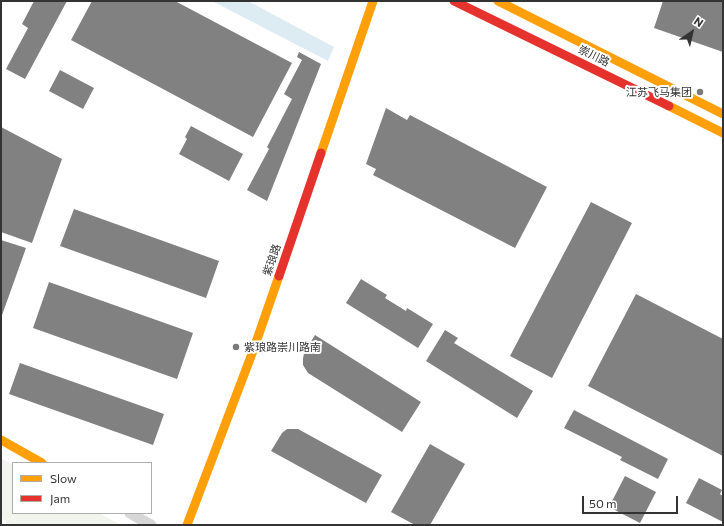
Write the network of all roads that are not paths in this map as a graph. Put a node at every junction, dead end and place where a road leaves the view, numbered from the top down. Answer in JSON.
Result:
{"nodes":[{"id":1,"x":373,"y":1,"type":"edge"},
{"id":2,"x":454,"y":1,"type":"edge"},
{"id":3,"x":498,"y":1,"type":"edge"},
{"id":4,"x":723,"y":114,"type":"edge"},
{"id":5,"x":723,"y":133,"type":"edge"},
{"id":6,"x":1,"y":440,"type":"edge"},
{"id":7,"x":40,"y":462,"type":"edge"},
{"id":8,"x":132,"y":514,"type":"edge"},
{"id":9,"x":151,"y":525,"type":"edge"},
{"id":10,"x":188,"y":525,"type":"edge"}],
"edges":[{"from":1,"to":10,"type":"street","name":"紫琅路"},
{"from":2,"to":5,"type":"street","name":"崇川路"},
{"from":3,"to":4,"type":"street","name":"崇川路"},
{"from":6,"to":7,"type":"street"},
{"from":8,"to":9,"type":"street"}]}
